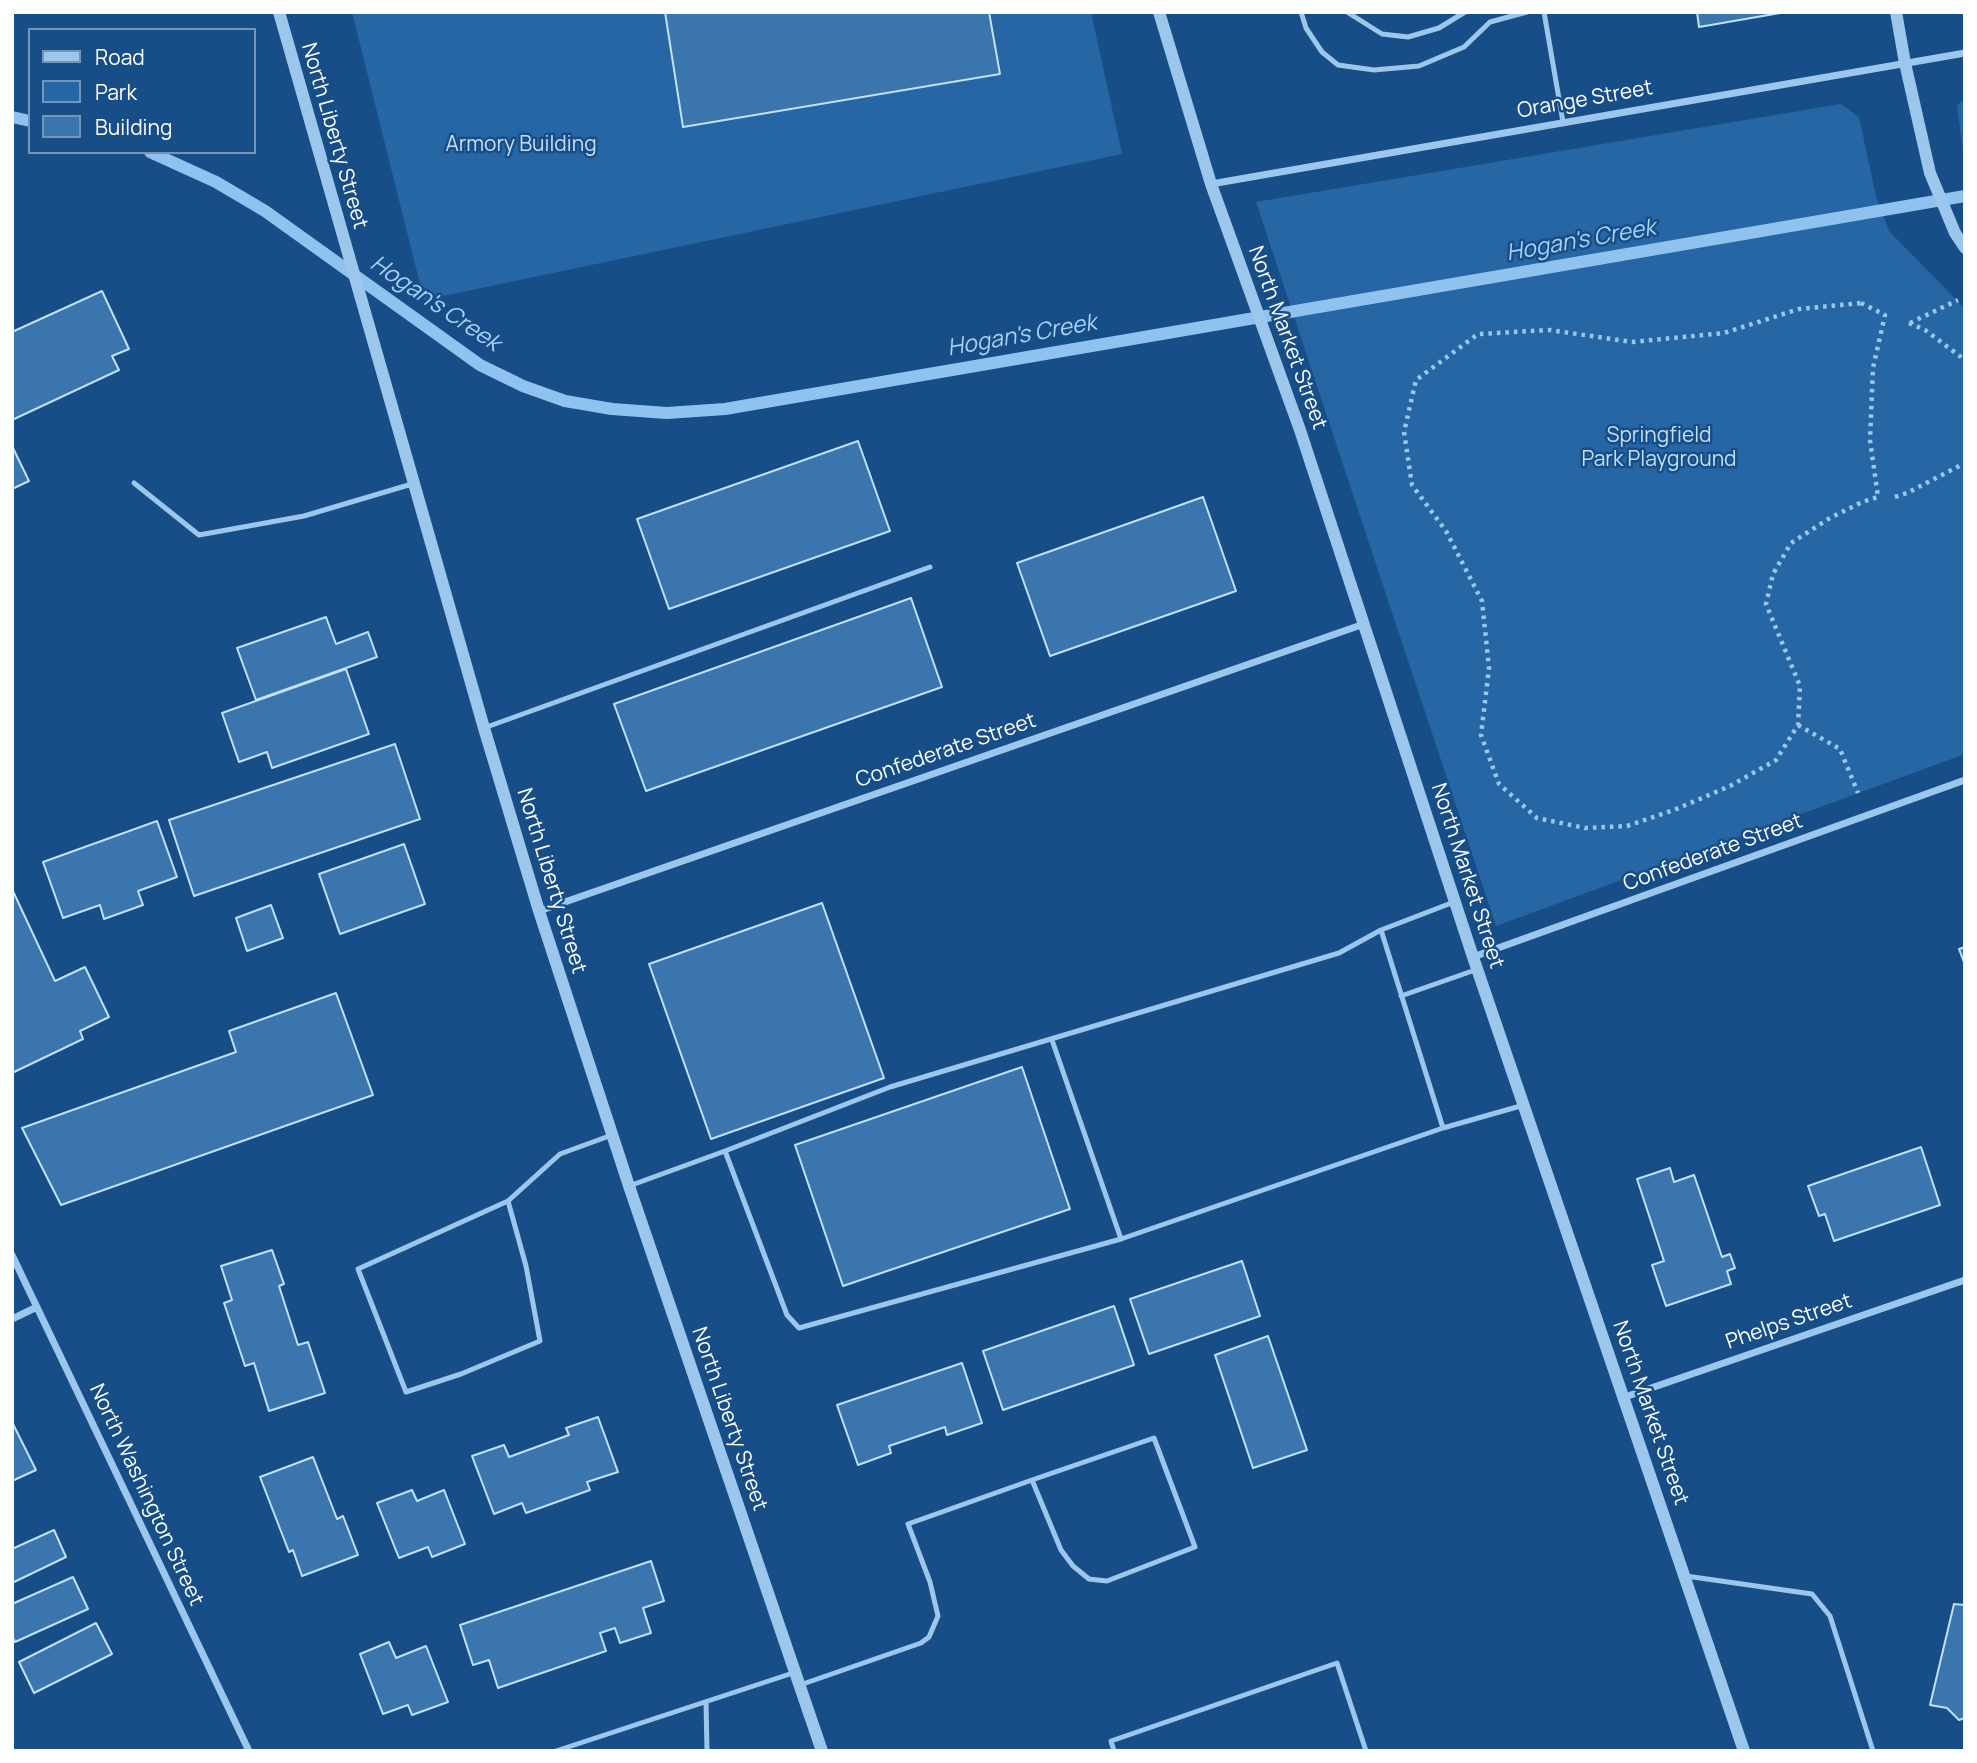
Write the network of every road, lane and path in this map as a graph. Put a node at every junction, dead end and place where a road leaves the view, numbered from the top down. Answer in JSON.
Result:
{"nodes":[{"id":1,"x":279,"y":12,"type":"edge"},
{"id":2,"x":1159,"y":12,"type":"edge"},
{"id":3,"x":1301,"y":12,"type":"edge"},
{"id":4,"x":1347,"y":12,"type":"edge"},
{"id":5,"x":1465,"y":12,"type":"edge"},
{"id":6,"x":1527,"y":12,"type":"edge"},
{"id":7,"x":1544,"y":12,"type":"edge"},
{"id":8,"x":1896,"y":12,"type":"edge"},
{"id":9,"x":1965,"y":53,"type":"edge"},
{"id":10,"x":1905,"y":63,"type":"junction"},
{"id":11,"x":1563,"y":122,"type":"junction"},
{"id":12,"x":1211,"y":184,"type":"junction"},
{"id":13,"x":1965,"y":248,"type":"edge"},
{"id":14,"x":1958,"y":300,"type":"dead end"},
{"id":15,"x":1965,"y":360,"type":"edge"},
{"id":16,"x":1965,"y":463,"type":"edge"},
{"id":17,"x":135,"y":483,"type":"dead end"},
{"id":18,"x":415,"y":483,"type":"junction"},
{"id":19,"x":1895,"y":497,"type":"dead end"},
{"id":20,"x":930,"y":567,"type":"dead end"},
{"id":21,"x":1364,"y":624,"type":"junction"},
{"id":22,"x":1798,"y":725,"type":"junction"},
{"id":23,"x":484,"y":728,"type":"junction"},
{"id":24,"x":1965,"y":780,"type":"edge"},
{"id":25,"x":1868,"y":816,"type":"junction"},
{"id":26,"x":1455,"y":901,"type":"junction"},
{"id":27,"x":540,"y":911,"type":"junction"},
{"id":28,"x":1381,"y":930,"type":"junction"},
{"id":29,"x":1475,"y":963,"type":"junction"},
{"id":30,"x":1401,"y":996,"type":"junction"},
{"id":31,"x":1052,"y":1040,"type":"junction"},
{"id":32,"x":1524,"y":1105,"type":"junction"},
{"id":33,"x":1443,"y":1128,"type":"junction"},
{"id":34,"x":612,"y":1135,"type":"junction"},
{"id":35,"x":725,"y":1151,"type":"junction"},
{"id":36,"x":629,"y":1185,"type":"junction"},
{"id":37,"x":508,"y":1201,"type":"junction"},
{"id":38,"x":1121,"y":1239,"type":"junction"},
{"id":39,"x":12,"y":1255,"type":"edge"},
{"id":40,"x":1965,"y":1280,"type":"edge"},
{"id":41,"x":37,"y":1307,"type":"junction"},
{"id":42,"x":12,"y":1319,"type":"edge"},
{"id":43,"x":1625,"y":1397,"type":"junction"},
{"id":44,"x":1032,"y":1480,"type":"junction"},
{"id":45,"x":1685,"y":1576,"type":"junction"},
{"id":46,"x":796,"y":1672,"type":"junction"},
{"id":47,"x":800,"y":1685,"type":"junction"},
{"id":48,"x":706,"y":1702,"type":"junction"},
{"id":49,"x":248,"y":1751,"type":"edge"},
{"id":50,"x":555,"y":1751,"type":"edge"},
{"id":51,"x":707,"y":1751,"type":"edge"},
{"id":52,"x":822,"y":1751,"type":"edge"},
{"id":53,"x":1114,"y":1751,"type":"edge"},
{"id":54,"x":1366,"y":1751,"type":"edge"},
{"id":55,"x":1744,"y":1751,"type":"edge"},
{"id":56,"x":1873,"y":1751,"type":"edge"}],
"edges":[{"from":1,"to":18,"type":"street","name":"North Liberty Street"},
{"from":2,"to":12,"type":"street","name":"North Market Street"},
{"from":3,"to":6,"type":"lane"},
{"from":4,"to":5,"type":"lane"},
{"from":7,"to":11,"type":"lane"},
{"from":8,"to":10,"type":"street"},
{"from":9,"to":10,"type":"street","name":"Orange Street"},
{"from":10,"to":11,"type":"street","name":"Orange Street"},
{"from":10,"to":13,"type":"street"},
{"from":11,"to":12,"type":"street","name":"Orange Street"},
{"from":12,"to":21,"type":"street","name":"North Market Street"},
{"from":14,"to":15,"type":"path"},
{"from":16,"to":19,"type":"path"},
{"from":17,"to":18,"type":"lane"},
{"from":18,"to":23,"type":"street","name":"North Liberty Street"},
{"from":20,"to":23,"type":"lane"},
{"from":21,"to":26,"type":"street","name":"North Market Street"},
{"from":21,"to":27,"type":"street","name":"Confederate Street"},
{"from":22,"to":22,"type":"path"},
{"from":22,"to":25,"type":"path"},
{"from":23,"to":27,"type":"street","name":"North Liberty Street"},
{"from":24,"to":25,"type":"street","name":"Confederate Street"},
{"from":25,"to":29,"type":"street","name":"Confederate Street"},
{"from":26,"to":28,"type":"lane"},
{"from":26,"to":29,"type":"street","name":"North Market Street"},
{"from":27,"to":34,"type":"street","name":"North Liberty Street"},
{"from":28,"to":30,"type":"lane"},
{"from":28,"to":31,"type":"lane"},
{"from":29,"to":30,"type":"lane"},
{"from":29,"to":32,"type":"street","name":"North Market Street"},
{"from":30,"to":33,"type":"lane"},
{"from":31,"to":35,"type":"lane"},
{"from":31,"to":38,"type":"lane"},
{"from":32,"to":33,"type":"lane"},
{"from":32,"to":43,"type":"street","name":"North Market Street"},
{"from":33,"to":38,"type":"lane"},
{"from":34,"to":36,"type":"street","name":"North Liberty Street"},
{"from":34,"to":37,"type":"lane"},
{"from":35,"to":36,"type":"lane"},
{"from":35,"to":38,"type":"lane"},
{"from":36,"to":46,"type":"street","name":"North Liberty Street"},
{"from":37,"to":37,"type":"lane"},
{"from":39,"to":41,"type":"street","name":"North Washington Street"},
{"from":40,"to":43,"type":"street","name":"Phelps Street"},
{"from":41,"to":42,"type":"street"},
{"from":41,"to":49,"type":"street","name":"North Washington Street"},
{"from":43,"to":45,"type":"street","name":"North Market Street"},
{"from":44,"to":44,"type":"lane"},
{"from":44,"to":47,"type":"lane"},
{"from":45,"to":55,"type":"street","name":"North Market Street"},
{"from":45,"to":56,"type":"lane"},
{"from":46,"to":47,"type":"street","name":"North Liberty Street"},
{"from":46,"to":48,"type":"lane"},
{"from":47,"to":52,"type":"street","name":"North Liberty Street"},
{"from":48,"to":50,"type":"lane"},
{"from":48,"to":51,"type":"lane"},
{"from":53,"to":54,"type":"lane"}]}
